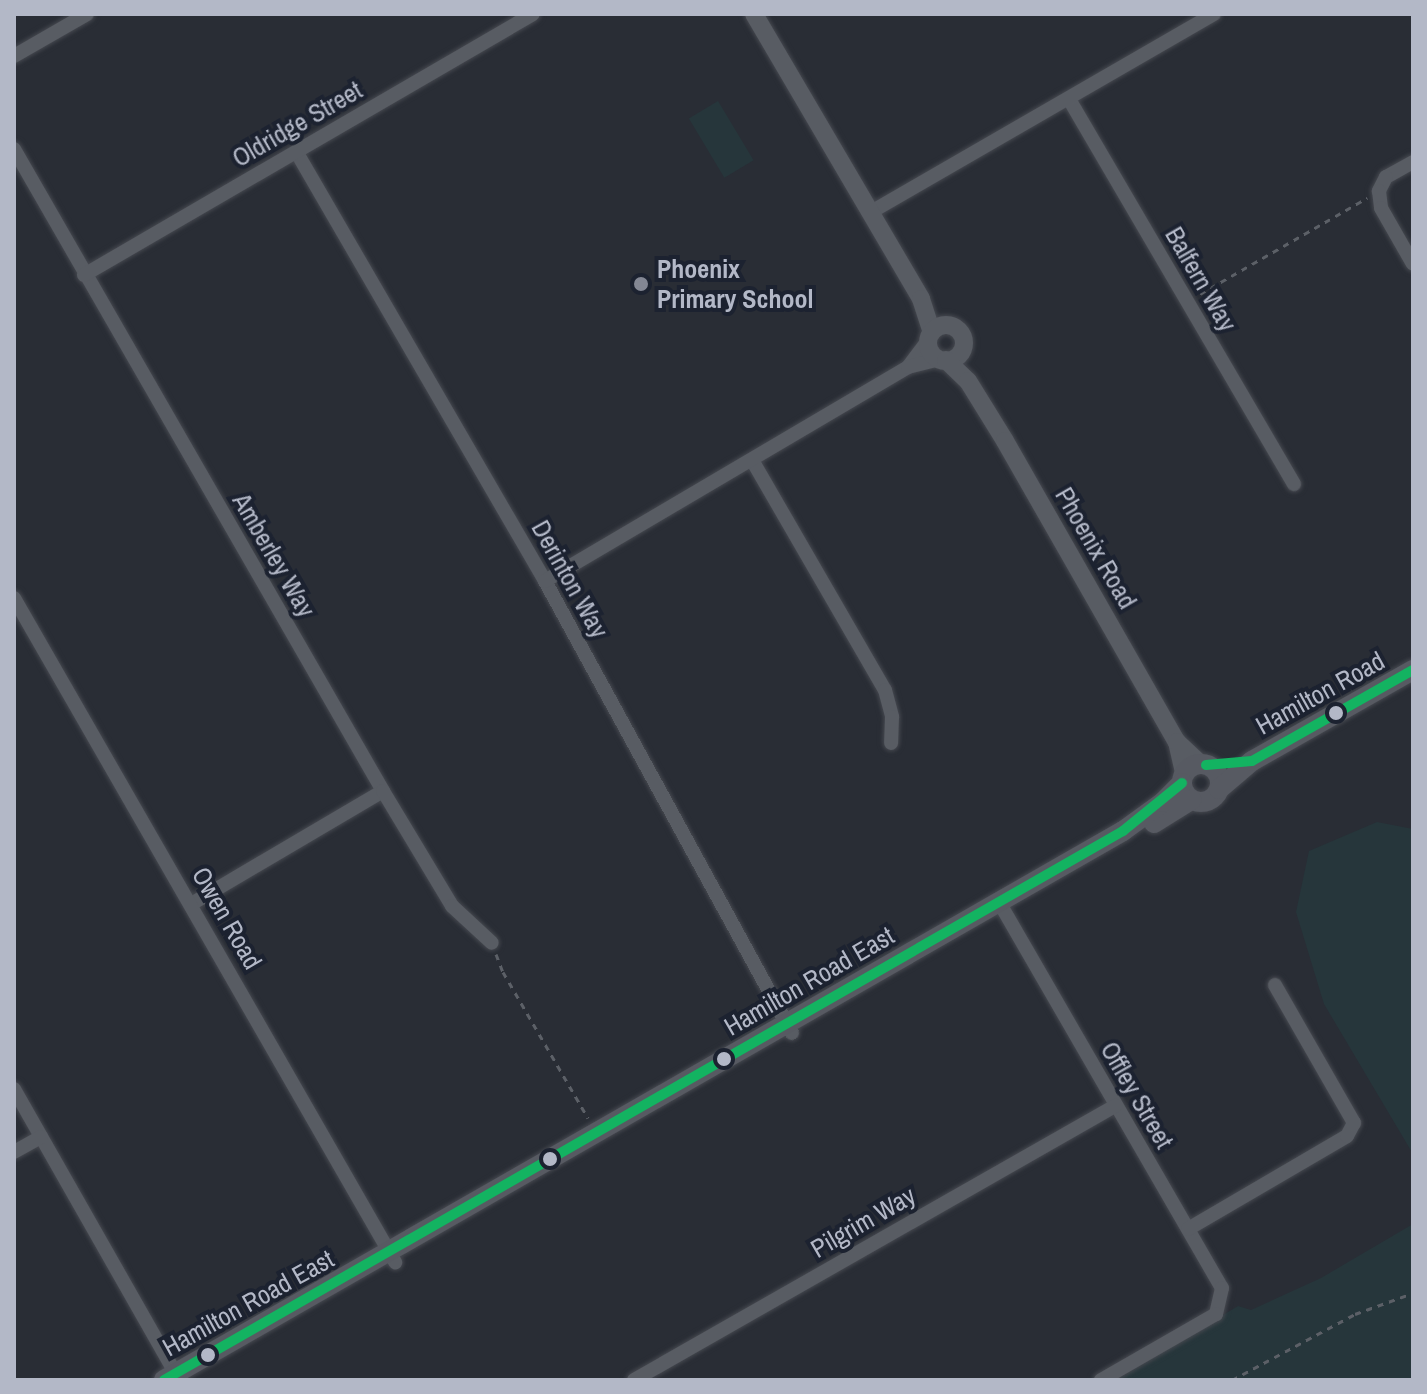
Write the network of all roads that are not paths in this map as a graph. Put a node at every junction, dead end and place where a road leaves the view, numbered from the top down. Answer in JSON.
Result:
{"nodes":[{"id":1,"x":87,"y":14,"type":"edge"},
{"id":2,"x":533,"y":14,"type":"edge"},
{"id":3,"x":754,"y":14,"type":"edge"},
{"id":4,"x":1214,"y":14,"type":"edge"},
{"id":5,"x":515,"y":18,"type":"edge"},
{"id":6,"x":14,"y":56,"type":"edge"},
{"id":7,"x":1069,"y":99,"type":"junction"},
{"id":8,"x":14,"y":149,"type":"edge"},
{"id":9,"x":297,"y":153,"type":"junction"},
{"id":10,"x":1413,"y":162,"type":"edge"},
{"id":11,"x":871,"y":212,"type":"junction"},
{"id":12,"x":1413,"y":264,"type":"edge"},
{"id":13,"x":84,"y":275,"type":"junction"},
{"id":14,"x":936,"y":332,"type":"junction"},
{"id":15,"x":964,"y":347,"type":"junction"},
{"id":16,"x":943,"y":360,"type":"junction"},
{"id":17,"x":908,"y":367,"type":"junction"},
{"id":18,"x":968,"y":381,"type":"junction"},
{"id":19,"x":752,"y":460,"type":"junction"},
{"id":20,"x":1294,"y":484,"type":"dead end"},
{"id":21,"x":545,"y":581,"type":"junction"},
{"id":22,"x":14,"y":598,"type":"edge"},
{"id":23,"x":1413,"y":670,"type":"edge"},
{"id":24,"x":891,"y":743,"type":"dead end"},
{"id":25,"x":1252,"y":761,"type":"junction"},
{"id":26,"x":1193,"y":777,"type":"junction"},
{"id":27,"x":1219,"y":789,"type":"junction"},
{"id":28,"x":383,"y":791,"type":"junction"},
{"id":29,"x":191,"y":904,"type":"junction"},
{"id":30,"x":1002,"y":907,"type":"junction"},
{"id":31,"x":492,"y":943,"type":"road end"},
{"id":32,"x":1275,"y":985,"type":"dead end"},
{"id":33,"x":790,"y":1028,"type":"junction"},
{"id":34,"x":14,"y":1089,"type":"edge"},
{"id":35,"x":1115,"y":1106,"type":"junction"},
{"id":36,"x":41,"y":1137,"type":"junction"},
{"id":37,"x":14,"y":1152,"type":"edge"},
{"id":38,"x":1188,"y":1229,"type":"junction"},
{"id":39,"x":392,"y":1257,"type":"junction"},
{"id":40,"x":177,"y":1378,"type":"edge"},
{"id":41,"x":634,"y":1380,"type":"edge"},
{"id":42,"x":1101,"y":1380,"type":"edge"}],
"edges":[{"from":1,"to":6,"type":"street"},
{"from":2,"to":5,"type":"street","name":"Oldridge Street"},
{"from":3,"to":11,"type":"street"},
{"from":4,"to":7,"type":"street"},
{"from":5,"to":9,"type":"street","name":"Oldridge Street"},
{"from":7,"to":11,"type":"street"},
{"from":7,"to":20,"type":"street","name":"Balfern Way"},
{"from":8,"to":13,"type":"street","name":"Amberley Way"},
{"from":9,"to":13,"type":"street","name":"Oldridge Street"},
{"from":9,"to":21,"type":"street","name":"Derinton Way"},
{"from":10,"to":12,"type":"street"},
{"from":11,"to":14,"type":"street"},
{"from":13,"to":28,"type":"street","name":"Amberley Way"},
{"from":14,"to":15,"type":"street"},
{"from":14,"to":16,"type":"street"},
{"from":14,"to":17,"type":"street"},
{"from":15,"to":16,"type":"street"},
{"from":15,"to":18,"type":"street","name":"Phoenix Road"},
{"from":16,"to":17,"type":"street"},
{"from":16,"to":18,"type":"street","name":"Phoenix Road"},
{"from":17,"to":19,"type":"street"},
{"from":18,"to":26,"type":"street","name":"Phoenix Road"},
{"from":19,"to":21,"type":"street"},
{"from":19,"to":24,"type":"street"},
{"from":21,"to":33,"type":"street","name":"Derinton Way"},
{"from":22,"to":29,"type":"street","name":"Owen Road"},
{"from":23,"to":25,"type":"main road","name":"Hamilton Road"},
{"from":25,"to":26,"type":"main road","name":"Hamilton Road"},
{"from":25,"to":27,"type":"main road","name":"Hamilton Road"},
{"from":26,"to":27,"type":"main road"},
{"from":26,"to":27,"type":"main road","name":"Hamilton Road"},
{"from":26,"to":30,"type":"main road","name":"Hamilton Road East"},
{"from":28,"to":29,"type":"street"},
{"from":28,"to":31,"type":"street","name":"Amberley Way"},
{"from":29,"to":39,"type":"street","name":"Owen Road"},
{"from":30,"to":33,"type":"main road","name":"Hamilton Road East"},
{"from":30,"to":35,"type":"street","name":"Offley Street"},
{"from":32,"to":38,"type":"street"},
{"from":33,"to":39,"type":"main road","name":"Hamilton Road East"},
{"from":34,"to":36,"type":"street"},
{"from":35,"to":38,"type":"street","name":"Offley Street"},
{"from":35,"to":41,"type":"street","name":"Pilgrim Way"},
{"from":36,"to":37,"type":"street"},
{"from":36,"to":40,"type":"street"},
{"from":38,"to":42,"type":"street","name":"Offley Street"},
{"from":39,"to":40,"type":"main road","name":"Hamilton Road East"}]}
